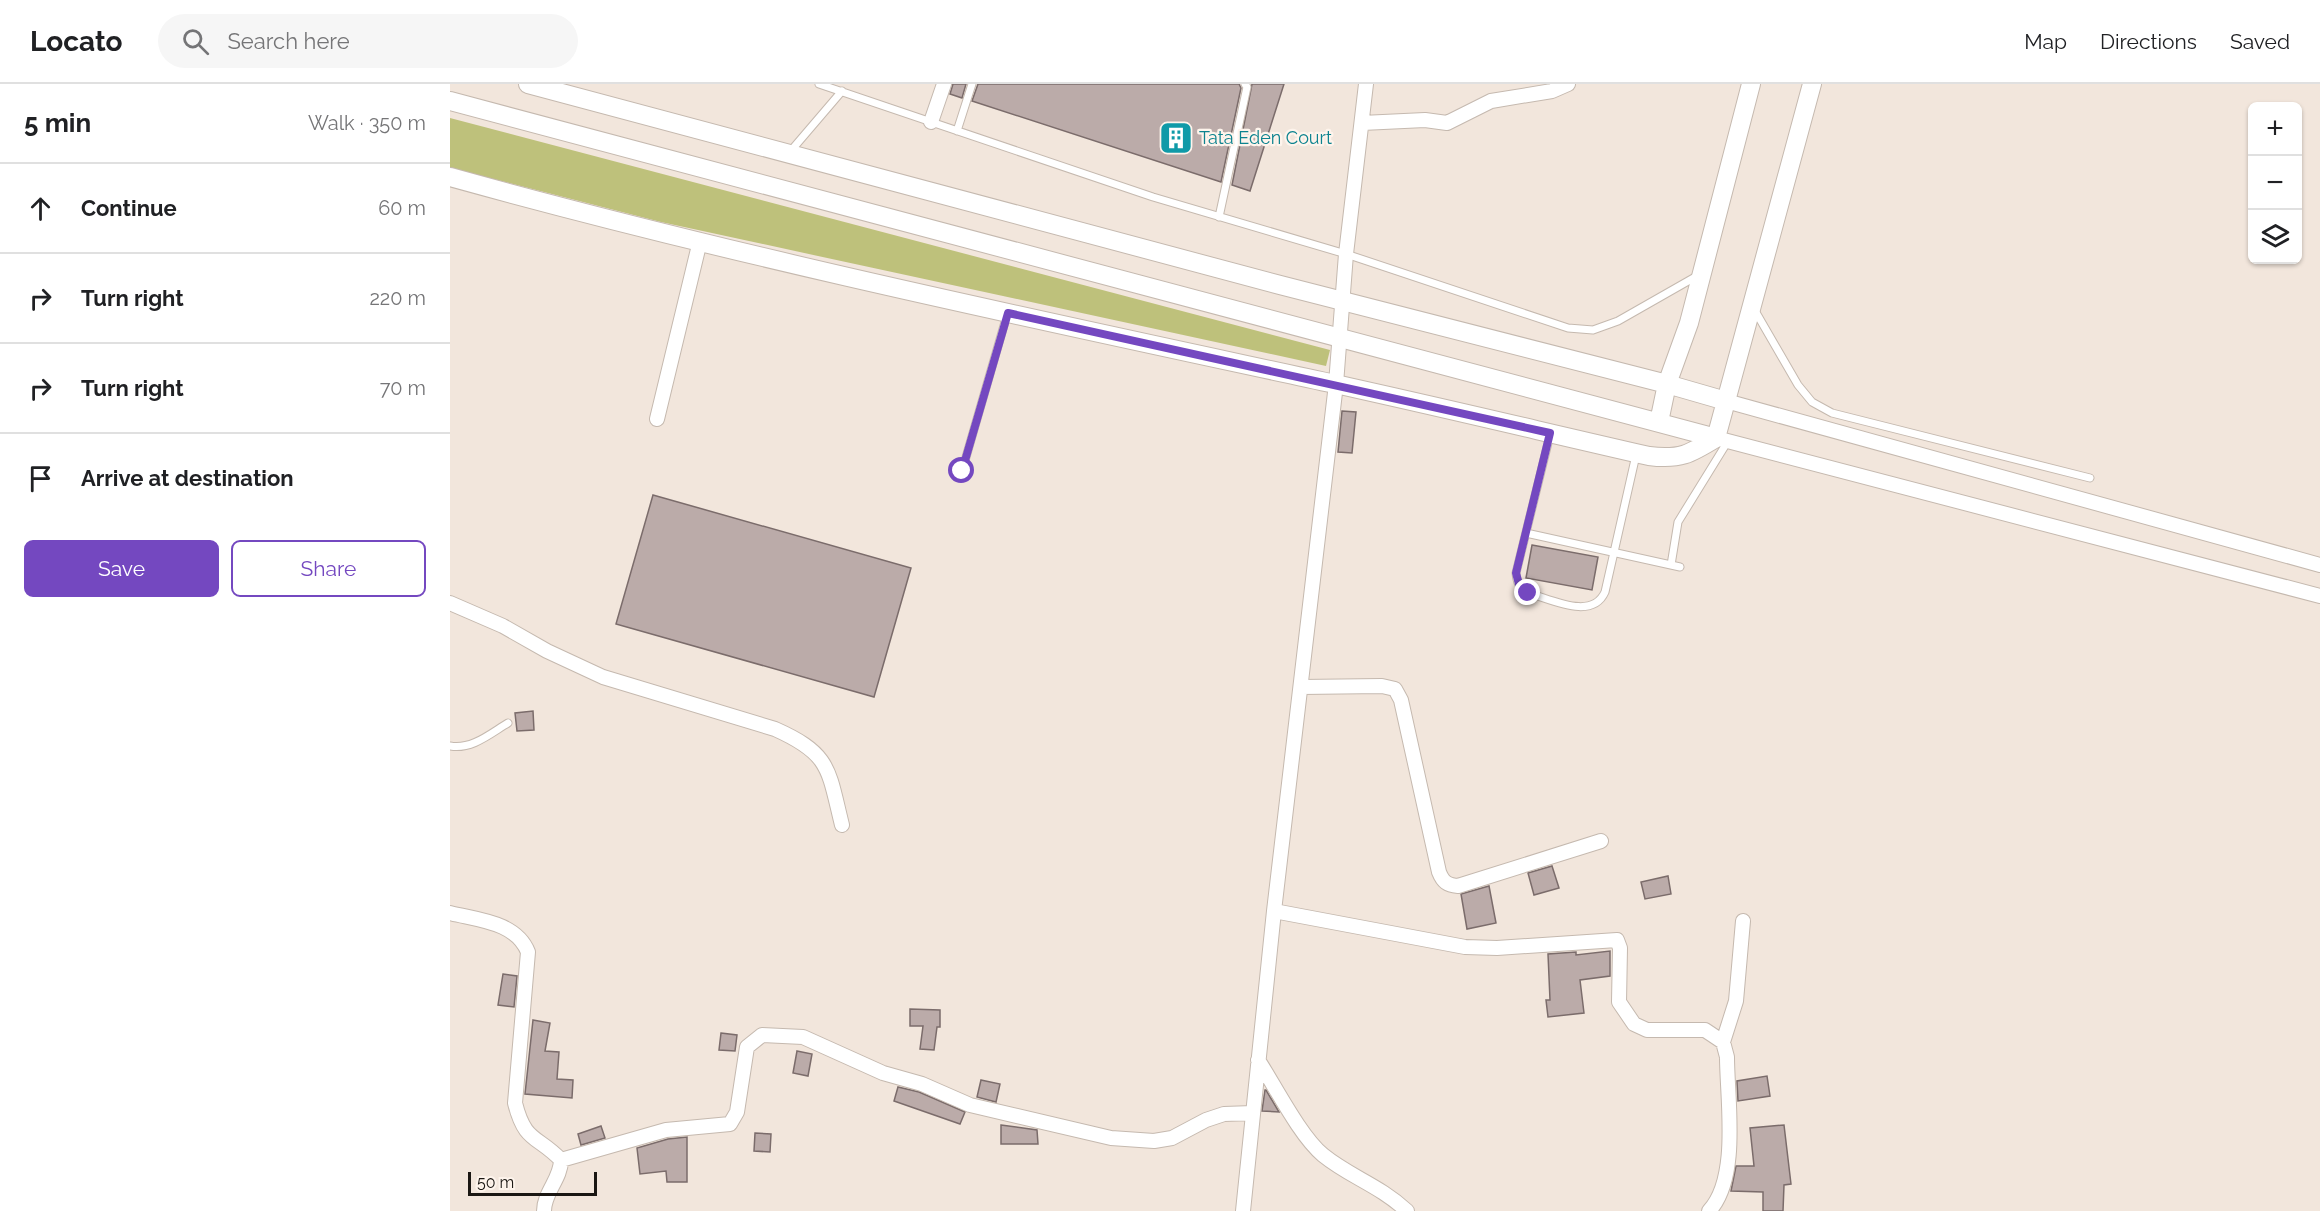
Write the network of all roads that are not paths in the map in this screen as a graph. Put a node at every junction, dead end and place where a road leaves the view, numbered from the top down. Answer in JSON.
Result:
{"nodes":[{"id":1,"x":528,"y":84,"type":"edge"},
{"id":2,"x":819,"y":84,"type":"edge"},
{"id":3,"x":944,"y":84,"type":"edge"},
{"id":4,"x":972,"y":84,"type":"edge"},
{"id":5,"x":1245,"y":84,"type":"edge"},
{"id":6,"x":1366,"y":84,"type":"edge"},
{"id":7,"x":1568,"y":84,"type":"edge"},
{"id":8,"x":1751,"y":84,"type":"edge"},
{"id":9,"x":1812,"y":84,"type":"edge"},
{"id":10,"x":842,"y":91,"type":"junction"},
{"id":11,"x":450,"y":101,"type":"edge"},
{"id":12,"x":931,"y":122,"type":"junction"},
{"id":13,"x":1362,"y":123,"type":"junction"},
{"id":14,"x":957,"y":131,"type":"junction"},
{"id":15,"x":789,"y":153,"type":"junction"},
{"id":16,"x":450,"y":177,"type":"edge"},
{"id":17,"x":1219,"y":217,"type":"junction"},
{"id":18,"x":700,"y":241,"type":"junction"},
{"id":19,"x":1346,"y":254,"type":"junction"},
{"id":20,"x":1701,"y":273,"type":"junction"},
{"id":21,"x":1343,"y":300,"type":"junction"},
{"id":22,"x":1752,"y":307,"type":"junction"},
{"id":23,"x":1008,"y":313,"type":"junction"},
{"id":24,"x":1341,"y":339,"type":"junction"},
{"id":25,"x":1336,"y":384,"type":"junction"},
{"id":26,"x":1667,"y":384,"type":"junction"},
{"id":27,"x":1726,"y":401,"type":"junction"},
{"id":28,"x":657,"y":419,"type":"dead end"},
{"id":29,"x":1659,"y":422,"type":"junction"},
{"id":30,"x":1550,"y":433,"type":"junction"},
{"id":31,"x":1722,"y":439,"type":"junction"},
{"id":32,"x":1636,"y":453,"type":"junction"},
{"id":33,"x":962,"y":471,"type":"dead end"},
{"id":34,"x":2090,"y":478,"type":"dead end"},
{"id":35,"x":1526,"y":533,"type":"junction"},
{"id":36,"x":1615,"y":554,"type":"junction"},
{"id":37,"x":1671,"y":565,"type":"junction"},
{"id":38,"x":2320,"y":565,"type":"edge"},
{"id":39,"x":1680,"y":567,"type":"dead end"},
{"id":40,"x":2320,"y":596,"type":"edge"},
{"id":41,"x":450,"y":603,"type":"edge"},
{"id":42,"x":1301,"y":687,"type":"junction"},
{"id":43,"x":508,"y":723,"type":"dead end"},
{"id":44,"x":450,"y":746,"type":"edge"},
{"id":45,"x":842,"y":825,"type":"dead end"},
{"id":46,"x":1601,"y":842,"type":"dead end"},
{"id":47,"x":1274,"y":911,"type":"junction"},
{"id":48,"x":450,"y":913,"type":"edge"},
{"id":49,"x":1743,"y":921,"type":"dead end"},
{"id":50,"x":1723,"y":1042,"type":"junction"},
{"id":51,"x":1258,"y":1060,"type":"junction"},
{"id":52,"x":1253,"y":1113,"type":"junction"},
{"id":53,"x":561,"y":1160,"type":"junction"},
{"id":54,"x":544,"y":1211,"type":"edge"},
{"id":55,"x":1243,"y":1211,"type":"edge"},
{"id":56,"x":1407,"y":1211,"type":"edge"},
{"id":57,"x":1709,"y":1211,"type":"edge"}],
"edges":[{"from":1,"to":15,"type":"street"},
{"from":2,"to":10,"type":"lane"},
{"from":3,"to":12,"type":"street"},
{"from":4,"to":14,"type":"lane"},
{"from":5,"to":17,"type":"lane"},
{"from":6,"to":13,"type":"street"},
{"from":7,"to":13,"type":"street"},
{"from":8,"to":20,"type":"street"},
{"from":9,"to":22,"type":"street"},
{"from":10,"to":12,"type":"lane"},
{"from":10,"to":15,"type":"lane"},
{"from":11,"to":24,"type":"street"},
{"from":12,"to":14,"type":"lane"},
{"from":13,"to":19,"type":"street"},
{"from":14,"to":17,"type":"lane"},
{"from":15,"to":21,"type":"street"},
{"from":16,"to":18,"type":"street"},
{"from":17,"to":19,"type":"lane"},
{"from":18,"to":23,"type":"street"},
{"from":18,"to":28,"type":"street"},
{"from":19,"to":20,"type":"lane"},
{"from":19,"to":21,"type":"street"},
{"from":20,"to":26,"type":"street"},
{"from":21,"to":24,"type":"street"},
{"from":21,"to":26,"type":"street"},
{"from":22,"to":27,"type":"street"},
{"from":22,"to":34,"type":"lane"},
{"from":23,"to":25,"type":"street"},
{"from":23,"to":33,"type":"lane"},
{"from":24,"to":25,"type":"street"},
{"from":24,"to":29,"type":"street"},
{"from":25,"to":30,"type":"street"},
{"from":25,"to":42,"type":"street"},
{"from":26,"to":27,"type":"street"},
{"from":26,"to":29,"type":"street"},
{"from":27,"to":31,"type":"street"},
{"from":27,"to":38,"type":"street"},
{"from":29,"to":31,"type":"street"},
{"from":30,"to":32,"type":"street"},
{"from":30,"to":35,"type":"lane"},
{"from":31,"to":32,"type":"street"},
{"from":31,"to":37,"type":"lane"},
{"from":31,"to":40,"type":"street"},
{"from":32,"to":36,"type":"lane"},
{"from":35,"to":36,"type":"lane"},
{"from":35,"to":36,"type":"lane"},
{"from":36,"to":37,"type":"lane"},
{"from":37,"to":39,"type":"lane"},
{"from":41,"to":45,"type":"street"},
{"from":42,"to":46,"type":"street"},
{"from":42,"to":47,"type":"street"},
{"from":43,"to":44,"type":"lane"},
{"from":47,"to":50,"type":"street"},
{"from":47,"to":51,"type":"street"},
{"from":48,"to":53,"type":"street"},
{"from":49,"to":50,"type":"street"},
{"from":50,"to":57,"type":"street"},
{"from":51,"to":52,"type":"street"},
{"from":51,"to":56,"type":"street"},
{"from":52,"to":53,"type":"street"},
{"from":52,"to":55,"type":"street"},
{"from":53,"to":54,"type":"street"}]}
